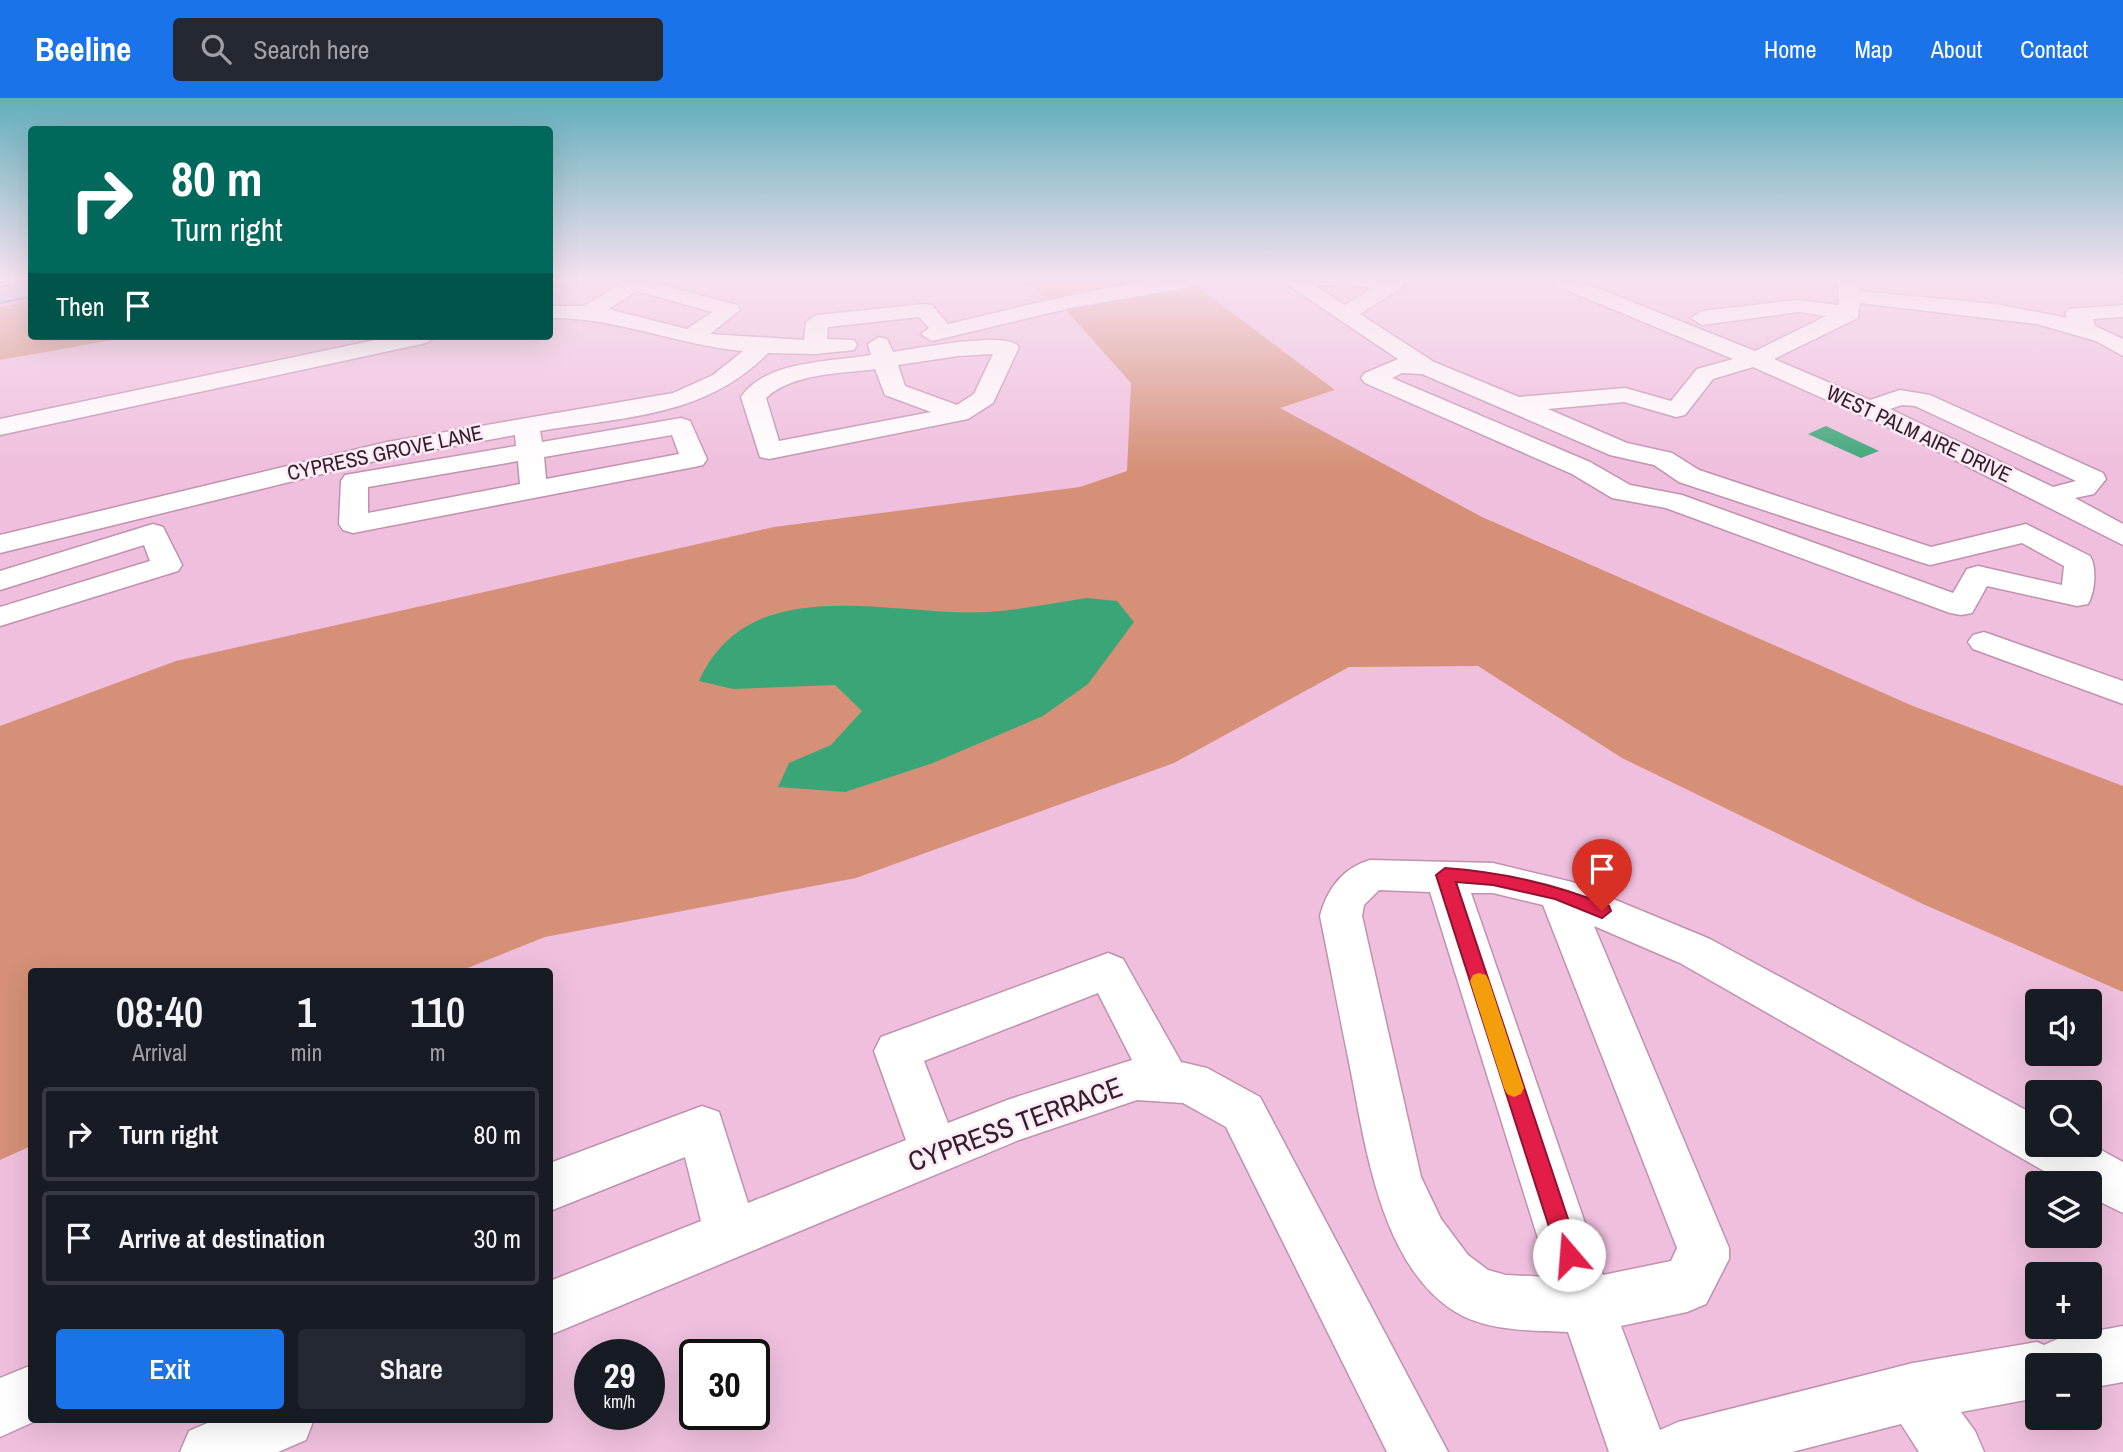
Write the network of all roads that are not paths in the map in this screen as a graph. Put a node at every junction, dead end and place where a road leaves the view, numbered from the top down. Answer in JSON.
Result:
{"nodes":[{"id":1,"x":402,"y":341,"type":"edge"},
{"id":2,"x":715,"y":341,"type":"edge"},
{"id":3,"x":815,"y":341,"type":"edge"},
{"id":4,"x":911,"y":341,"type":"edge"},
{"id":5,"x":1387,"y":341,"type":"edge"},
{"id":6,"x":1712,"y":341,"type":"edge"},
{"id":7,"x":1783,"y":341,"type":"edge"},
{"id":8,"x":815,"y":347,"type":"junction"},
{"id":9,"x":759,"y":349,"type":"junction"},
{"id":10,"x":881,"y":351,"type":"junction"},
{"id":11,"x":1757,"y":359,"type":"junction"},
{"id":12,"x":1426,"y":367,"type":"junction"},
{"id":13,"x":1516,"y":405,"type":"junction"},
{"id":14,"x":1869,"y":409,"type":"junction"},
{"id":15,"x":1676,"y":410,"type":"junction"},
{"id":16,"x":959,"y":414,"type":"junction"},
{"id":17,"x":527,"y":425,"type":"junction"},
{"id":18,"x":0,"y":427,"type":"edge"},
{"id":19,"x":530,"y":453,"type":"junction"},
{"id":20,"x":1663,"y":459,"type":"junction"},
{"id":21,"x":534,"y":489,"type":"junction"},
{"id":22,"x":2048,"y":496,"type":"junction"},
{"id":23,"x":2123,"y":536,"type":"edge"},
{"id":24,"x":0,"y":544,"type":"edge"},
{"id":25,"x":1930,"y":556,"type":"junction"},
{"id":26,"x":1978,"y":575,"type":"junction"},
{"id":27,"x":0,"y":581,"type":"edge"},
{"id":28,"x":0,"y":617,"type":"edge"},
{"id":29,"x":1984,"y":642,"type":"dead end"},
{"id":30,"x":2123,"y":693,"type":"edge"},
{"id":31,"x":1445,"y":875,"type":"junction"},
{"id":32,"x":1558,"y":893,"type":"junction"},
{"id":33,"x":1167,"y":1082,"type":"junction"},
{"id":34,"x":2025,"y":1135,"type":"edge"},
{"id":35,"x":935,"y":1152,"type":"junction"},
{"id":36,"x":2065,"y":1157,"type":"edge"},
{"id":37,"x":553,"y":1186,"type":"edge"},
{"id":38,"x":2123,"y":1189,"type":"edge"},
{"id":39,"x":731,"y":1235,"type":"junction"},
{"id":40,"x":1586,"y":1306,"type":"junction"},
{"id":41,"x":553,"y":1307,"type":"edge"},
{"id":42,"x":2123,"y":1354,"type":"edge"},
{"id":43,"x":2102,"y":1358,"type":"edge"},
{"id":44,"x":2025,"y":1372,"type":"edge"},
{"id":45,"x":1913,"y":1392,"type":"junction"},
{"id":46,"x":28,"y":1395,"type":"edge"},
{"id":47,"x":0,"y":1408,"type":"edge"},
{"id":48,"x":276,"y":1423,"type":"edge"},
{"id":49,"x":210,"y":1452,"type":"edge"},
{"id":50,"x":1418,"y":1452,"type":"edge"},
{"id":51,"x":1639,"y":1452,"type":"edge"},
{"id":52,"x":1678,"y":1452,"type":"edge"},
{"id":53,"x":1954,"y":1452,"type":"edge"}],
"edges":[{"from":1,"to":18,"type":"street"},
{"from":2,"to":9,"type":"street"},
{"from":3,"to":8,"type":"street"},
{"from":4,"to":10,"type":"street"},
{"from":5,"to":12,"type":"street"},
{"from":6,"to":11,"type":"street","name":"WEST PALM AIRE DRIVE"},
{"from":7,"to":11,"type":"street"},
{"from":8,"to":9,"type":"street"},
{"from":8,"to":10,"type":"street"},
{"from":9,"to":17,"type":"street","name":"CYPRESS GROVE LANE"},
{"from":10,"to":16,"type":"street"},
{"from":10,"to":16,"type":"street"},
{"from":10,"to":16,"type":"street"},
{"from":11,"to":14,"type":"street","name":"WEST PALM AIRE DRIVE"},
{"from":11,"to":15,"type":"street"},
{"from":12,"to":13,"type":"street"},
{"from":12,"to":26,"type":"street"},
{"from":13,"to":15,"type":"street"},
{"from":13,"to":20,"type":"street"},
{"from":14,"to":22,"type":"street","name":"WEST PALM AIRE DRIVE"},
{"from":14,"to":22,"type":"street"},
{"from":15,"to":20,"type":"street"},
{"from":17,"to":19,"type":"street"},
{"from":17,"to":24,"type":"street","name":"CYPRESS GROVE LANE"},
{"from":19,"to":21,"type":"street"},
{"from":19,"to":21,"type":"street"},
{"from":19,"to":21,"type":"street"},
{"from":20,"to":25,"type":"street"},
{"from":22,"to":23,"type":"street","name":"WEST PALM AIRE DRIVE"},
{"from":25,"to":26,"type":"street"},
{"from":25,"to":26,"type":"street"},
{"from":27,"to":28,"type":"street"},
{"from":29,"to":30,"type":"street"},
{"from":31,"to":32,"type":"street"},
{"from":31,"to":40,"type":"street"},
{"from":31,"to":40,"type":"street"},
{"from":32,"to":34,"type":"street"},
{"from":32,"to":40,"type":"street"},
{"from":33,"to":35,"type":"street","name":"CYPRESS TERRACE"},
{"from":33,"to":35,"type":"street"},
{"from":33,"to":50,"type":"street","name":"CYPRESS TERRACE"},
{"from":35,"to":39,"type":"street","name":"CYPRESS TERRACE"},
{"from":36,"to":38,"type":"street"},
{"from":37,"to":39,"type":"street"},
{"from":39,"to":41,"type":"street","name":"CYPRESS TERRACE"},
{"from":40,"to":51,"type":"street"},
{"from":42,"to":43,"type":"street"},
{"from":44,"to":45,"type":"street"},
{"from":45,"to":52,"type":"street"},
{"from":45,"to":53,"type":"street"},
{"from":46,"to":47,"type":"street"},
{"from":48,"to":49,"type":"street"}]}
